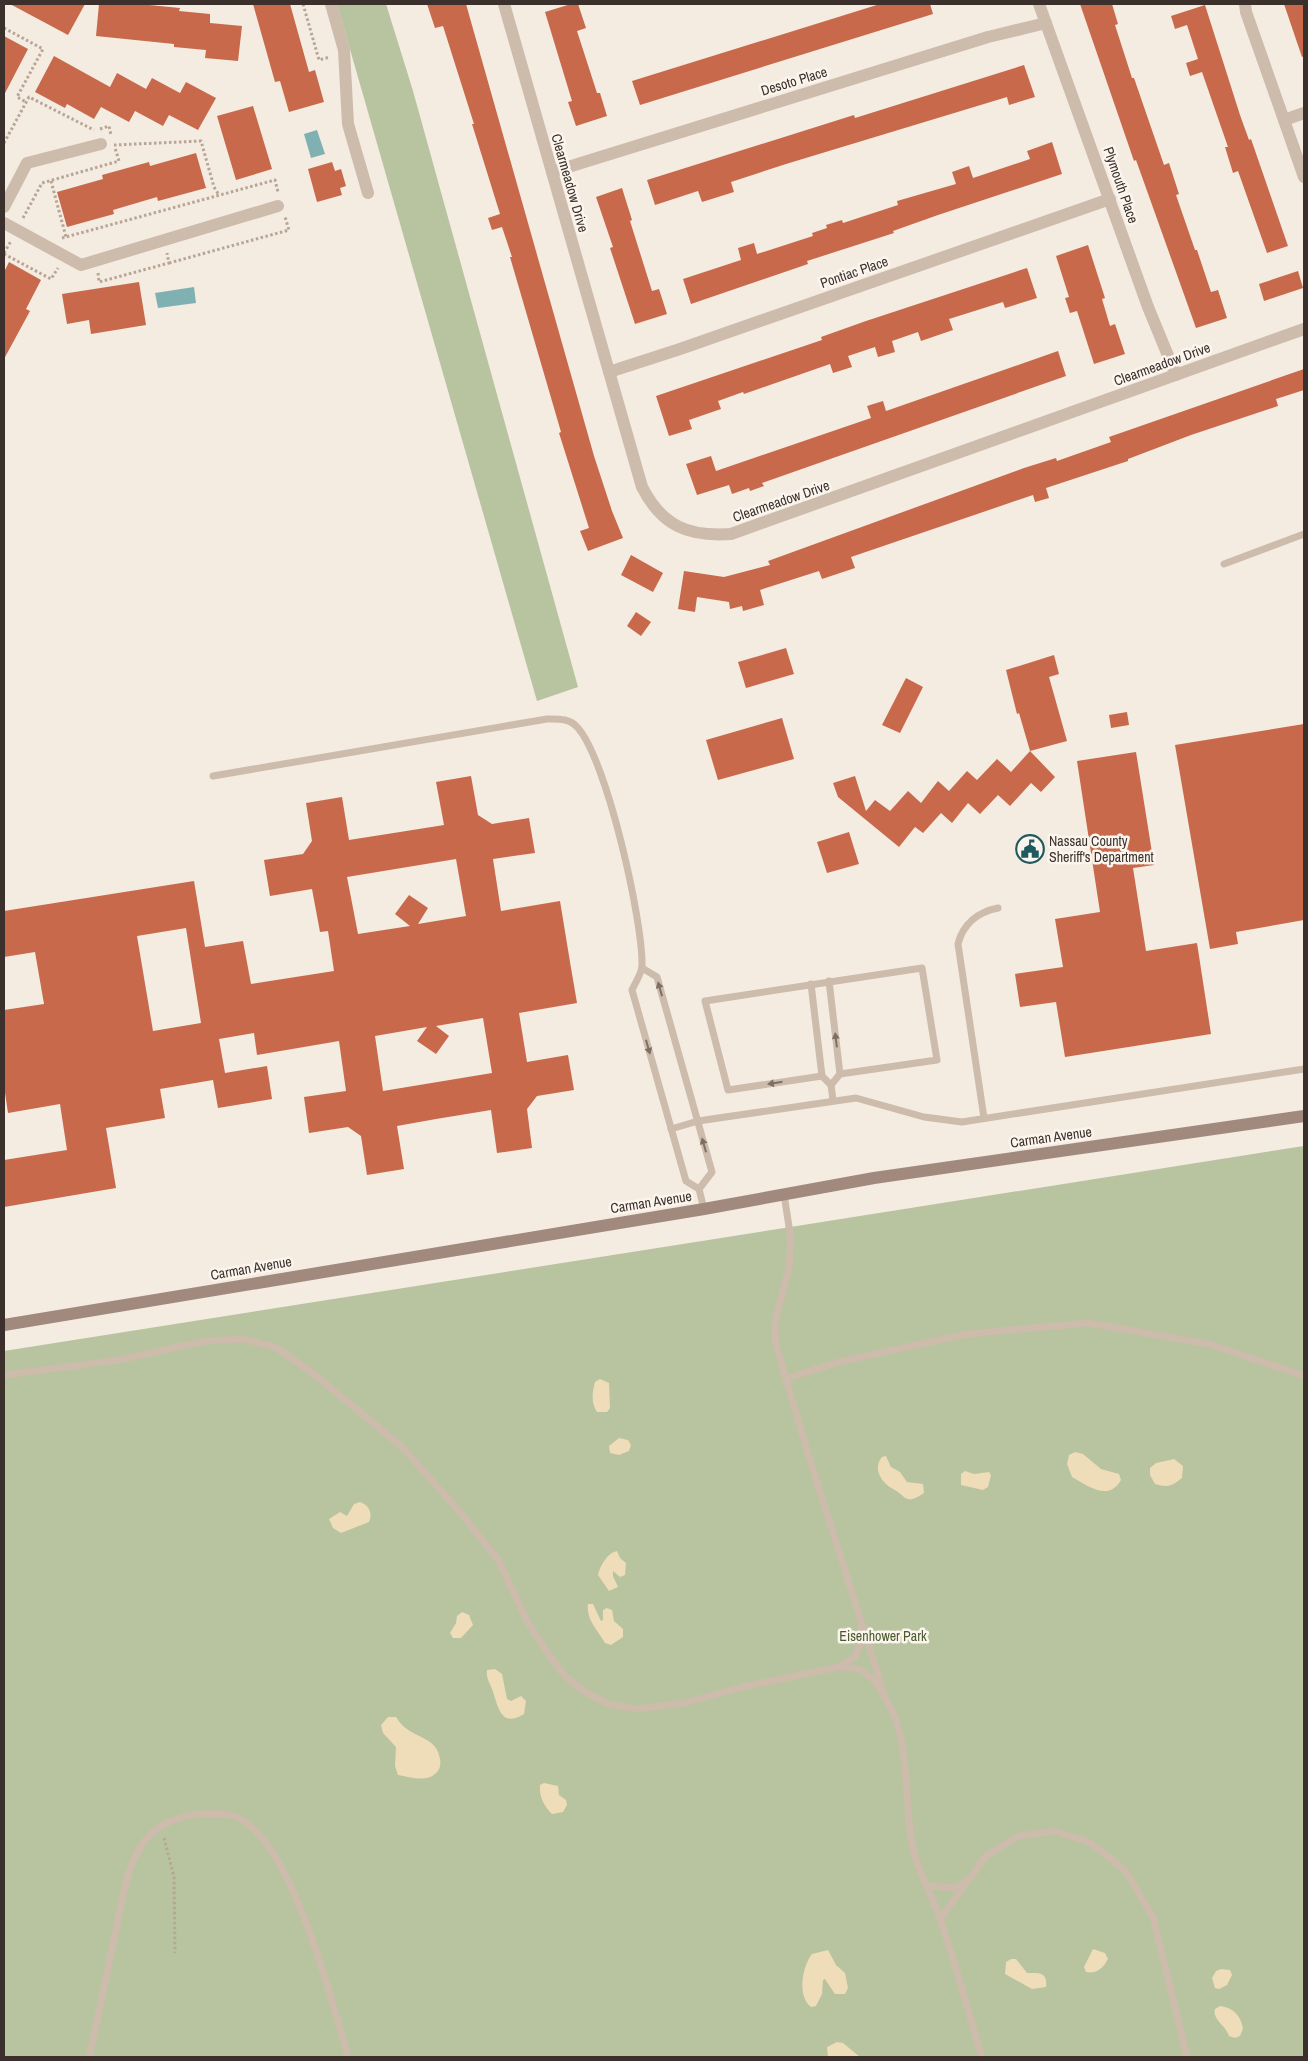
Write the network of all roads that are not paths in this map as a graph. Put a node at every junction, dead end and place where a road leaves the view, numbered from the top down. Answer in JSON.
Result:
{"nodes":[{"id":1,"x":331,"y":4,"type":"edge"},
{"id":2,"x":504,"y":4,"type":"edge"},
{"id":3,"x":1039,"y":4,"type":"edge"},
{"id":4,"x":1244,"y":4,"type":"edge"},
{"id":5,"x":1046,"y":23,"type":"junction"},
{"id":6,"x":1304,"y":113,"type":"edge"},
{"id":7,"x":1284,"y":120,"type":"junction"},
{"id":8,"x":101,"y":144,"type":"dead end"},
{"id":9,"x":552,"y":172,"type":"junction"},
{"id":10,"x":1304,"y":177,"type":"edge"},
{"id":11,"x":368,"y":193,"type":"dead end"},
{"id":12,"x":1110,"y":199,"type":"junction"},
{"id":13,"x":4,"y":206,"type":"edge"},
{"id":14,"x":278,"y":206,"type":"dead end"},
{"id":15,"x":4,"y":223,"type":"edge"},
{"id":16,"x":1304,"y":329,"type":"edge"},
{"id":17,"x":608,"y":372,"type":"junction"},
{"id":18,"x":1176,"y":375,"type":"junction"},
{"id":19,"x":1304,"y":534,"type":"edge"},
{"id":20,"x":1224,"y":564,"type":"dead end"},
{"id":21,"x":213,"y":776,"type":"dead end"},
{"id":22,"x":998,"y":908,"type":"dead end"},
{"id":23,"x":642,"y":968,"type":"junction"},
{"id":24,"x":829,"y":982,"type":"junction"},
{"id":25,"x":811,"y":984,"type":"junction"},
{"id":26,"x":1304,"y":1069,"type":"edge"},
{"id":27,"x":840,"y":1074,"type":"junction"},
{"id":28,"x":822,"y":1076,"type":"junction"},
{"id":29,"x":831,"y":1086,"type":"junction"},
{"id":30,"x":833,"y":1100,"type":"junction"},
{"id":31,"x":1304,"y":1116,"type":"edge"},
{"id":32,"x":984,"y":1118,"type":"junction"},
{"id":33,"x":698,"y":1121,"type":"junction"},
{"id":34,"x":671,"y":1129,"type":"junction"},
{"id":35,"x":699,"y":1189,"type":"junction"},
{"id":36,"x":784,"y":1194,"type":"junction"},
{"id":37,"x":704,"y":1209,"type":"junction"},
{"id":38,"x":4,"y":1325,"type":"edge"},
{"id":39,"x":4,"y":1375,"type":"edge"},
{"id":40,"x":1304,"y":1376,"type":"edge"},
{"id":41,"x":785,"y":1379,"type":"junction"},
{"id":42,"x":861,"y":1621,"type":"junction"},
{"id":43,"x":838,"y":1667,"type":"junction"},
{"id":44,"x":885,"y":1697,"type":"junction"},
{"id":45,"x":968,"y":1881,"type":"junction"},
{"id":46,"x":928,"y":1886,"type":"junction"},
{"id":47,"x":940,"y":1919,"type":"junction"},
{"id":48,"x":89,"y":2057,"type":"edge"},
{"id":49,"x":348,"y":2057,"type":"edge"},
{"id":50,"x":982,"y":2057,"type":"edge"},
{"id":51,"x":1187,"y":2057,"type":"edge"}],
"edges":[{"from":1,"to":11,"type":"street"},
{"from":2,"to":9,"type":"street","name":"Clearmeadow Drive"},
{"from":3,"to":5,"type":"street","name":"Plymouth Place"},
{"from":4,"to":7,"type":"street"},
{"from":5,"to":9,"type":"street","name":"Desoto Place"},
{"from":5,"to":12,"type":"street","name":"Plymouth Place"},
{"from":6,"to":7,"type":"street"},
{"from":7,"to":10,"type":"street"},
{"from":8,"to":13,"type":"street"},
{"from":9,"to":17,"type":"street","name":"Clearmeadow Drive"},
{"from":12,"to":17,"type":"street","name":"Pontiac Place"},
{"from":12,"to":18,"type":"street","name":"Plymouth Place"},
{"from":14,"to":15,"type":"street"},
{"from":16,"to":18,"type":"street","name":"Clearmeadow Drive"},
{"from":17,"to":18,"type":"street","name":"Clearmeadow Drive"},
{"from":19,"to":20,"type":"lane"},
{"from":21,"to":23,"type":"lane"},
{"from":22,"to":32,"type":"lane"},
{"from":33,"to":23,"type":"lane","one_way":true},
{"from":23,"to":34,"type":"lane","one_way":true},
{"from":24,"to":25,"type":"lane"},
{"from":27,"to":24,"type":"lane","one_way":true},
{"from":24,"to":27,"type":"lane"},
{"from":25,"to":28,"type":"lane"},
{"from":28,"to":25,"type":"lane","one_way":true},
{"from":26,"to":32,"type":"lane"},
{"from":27,"to":29,"type":"lane"},
{"from":28,"to":29,"type":"lane"},
{"from":29,"to":30,"type":"lane"},
{"from":30,"to":32,"type":"lane"},
{"from":30,"to":33,"type":"lane"},
{"from":31,"to":36,"type":"main road","name":"Carman Avenue"},
{"from":33,"to":34,"type":"lane"},
{"from":35,"to":33,"type":"lane","one_way":true},
{"from":34,"to":35,"type":"lane"},
{"from":35,"to":37,"type":"lane"},
{"from":36,"to":37,"type":"main road","name":"Carman Avenue"},
{"from":36,"to":41,"type":"lane"},
{"from":37,"to":38,"type":"main road","name":"Carman Avenue"},
{"from":39,"to":43,"type":"lane"},
{"from":40,"to":41,"type":"lane"},
{"from":41,"to":42,"type":"lane"},
{"from":42,"to":43,"type":"lane"},
{"from":42,"to":44,"type":"lane"},
{"from":43,"to":44,"type":"lane"},
{"from":44,"to":46,"type":"lane"},
{"from":45,"to":46,"type":"lane"},
{"from":45,"to":47,"type":"lane"},
{"from":45,"to":51,"type":"lane"},
{"from":46,"to":47,"type":"lane"},
{"from":47,"to":50,"type":"lane"},
{"from":48,"to":49,"type":"lane"}]}
